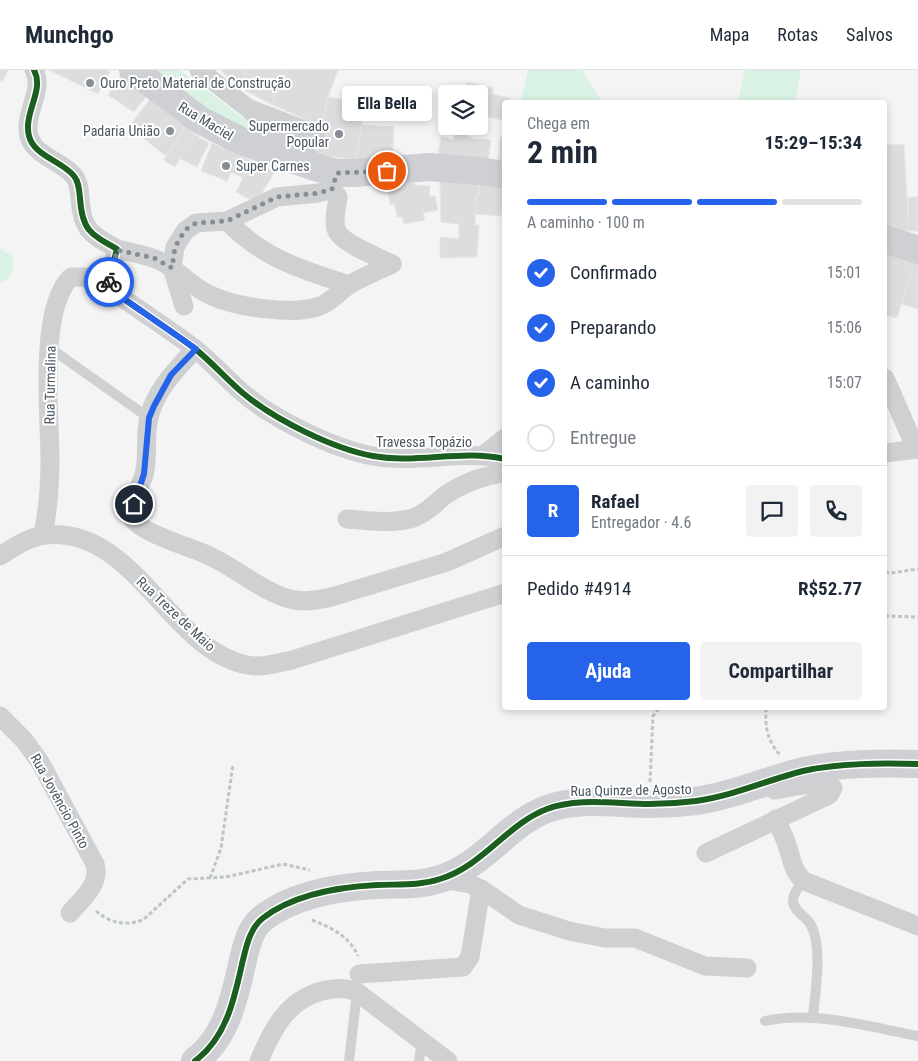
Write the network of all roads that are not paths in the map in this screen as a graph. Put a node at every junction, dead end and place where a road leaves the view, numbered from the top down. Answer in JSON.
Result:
{"nodes":[{"id":1,"x":34,"y":70,"type":"edge"},
{"id":2,"x":133,"y":70,"type":"edge"},
{"id":3,"x":199,"y":70,"type":"edge"},
{"id":4,"x":249,"y":109,"type":"junction"},
{"id":5,"x":315,"y":134,"type":"dead end"},
{"id":6,"x":502,"y":175,"type":"edge"},
{"id":7,"x":328,"y":176,"type":"junction"},
{"id":8,"x":227,"y":221,"type":"junction"},
{"id":9,"x":887,"y":240,"type":"edge"},
{"id":10,"x":117,"y":250,"type":"junction"},
{"id":11,"x":918,"y":250,"type":"edge"},
{"id":12,"x":172,"y":268,"type":"junction"},
{"id":13,"x":349,"y":285,"type":"junction"},
{"id":14,"x":107,"y":287,"type":"junction"},
{"id":15,"x":184,"y":306,"type":"dead end"},
{"id":16,"x":50,"y":348,"type":"junction"},
{"id":17,"x":196,"y":349,"type":"junction"},
{"id":18,"x":887,"y":382,"type":"edge"},
{"id":19,"x":149,"y":418,"type":"junction"},
{"id":20,"x":502,"y":440,"type":"edge"},
{"id":21,"x":917,"y":449,"type":"edge"},
{"id":22,"x":887,"y":453,"type":"edge"},
{"id":23,"x":485,"y":454,"type":"junction"},
{"id":24,"x":502,"y":458,"type":"edge"},
{"id":25,"x":502,"y":473,"type":"edge"},
{"id":26,"x":348,"y":519,"type":"dead end"},
{"id":27,"x":43,"y":536,"type":"junction"},
{"id":28,"x":502,"y":537,"type":"edge"},
{"id":29,"x":0,"y":556,"type":"edge"},
{"id":30,"x":502,"y":594,"type":"edge"},
{"id":31,"x":0,"y":716,"type":"edge"},
{"id":32,"x":918,"y":764,"type":"edge"},
{"id":33,"x":717,"y":798,"type":"junction"},
{"id":34,"x":776,"y":820,"type":"junction"},
{"id":35,"x":706,"y":853,"type":"dead end"},
{"id":36,"x":442,"y":879,"type":"junction"},
{"id":37,"x":804,"y":881,"type":"junction"},
{"id":38,"x":481,"y":888,"type":"junction"},
{"id":39,"x":70,"y":913,"type":"dead end"},
{"id":40,"x":918,"y":926,"type":"edge"},
{"id":41,"x":747,"y":968,"type":"dead end"},
{"id":42,"x":358,"y":983,"type":"junction"},
{"id":43,"x":813,"y":1018,"type":"junction"},
{"id":44,"x":765,"y":1021,"type":"dead end"},
{"id":45,"x":918,"y":1036,"type":"edge"},
{"id":46,"x":422,"y":1042,"type":"junction"},
{"id":47,"x":194,"y":1061,"type":"edge"},
{"id":48,"x":259,"y":1061,"type":"edge"},
{"id":49,"x":350,"y":1061,"type":"edge"},
{"id":50,"x":420,"y":1061,"type":"edge"},
{"id":51,"x":448,"y":1061,"type":"edge"}],
"edges":[{"from":1,"to":10,"type":"street"},
{"from":2,"to":7,"type":"street","name":"Rua Maciel"},
{"from":3,"to":4,"type":"street"},
{"from":4,"to":5,"type":"street"},
{"from":4,"to":7,"type":"street"},
{"from":6,"to":7,"type":"street","name":"Rua Maciel"},
{"from":7,"to":8,"type":"street"},
{"from":7,"to":13,"type":"street"},
{"from":8,"to":12,"type":"street"},
{"from":8,"to":13,"type":"street"},
{"from":9,"to":11,"type":"street"},
{"from":10,"to":12,"type":"street"},
{"from":10,"to":14,"type":"street"},
{"from":12,"to":13,"type":"street"},
{"from":12,"to":15,"type":"street"},
{"from":14,"to":16,"type":"street","name":"Rua Turmalina"},
{"from":14,"to":17,"type":"street","name":"Travessa Topázio"},
{"from":16,"to":19,"type":"lane"},
{"from":16,"to":27,"type":"street","name":"Rua Turmalina"},
{"from":17,"to":19,"type":"street"},
{"from":17,"to":23,"type":"street","name":"Travessa Topázio"},
{"from":18,"to":21,"type":"street"},
{"from":19,"to":28,"type":"street"},
{"from":20,"to":23,"type":"street"},
{"from":21,"to":22,"type":"street"},
{"from":23,"to":24,"type":"street","name":"Travessa Topázio"},
{"from":25,"to":26,"type":"street"},
{"from":27,"to":29,"type":"street","name":"Rua Treze de Maio"},
{"from":27,"to":30,"type":"street","name":"Rua Treze de Maio"},
{"from":31,"to":39,"type":"street","name":"Rua Jovêncio Pinto"},
{"from":32,"to":33,"type":"street","name":"Rua Quinze de Agosto"},
{"from":33,"to":34,"type":"street"},
{"from":33,"to":36,"type":"street","name":"Rua Quinze de Agosto"},
{"from":34,"to":35,"type":"street"},
{"from":34,"to":37,"type":"street"},
{"from":36,"to":38,"type":"street"},
{"from":36,"to":47,"type":"street","name":"Rua Quinze de Agosto"},
{"from":37,"to":40,"type":"street"},
{"from":37,"to":43,"type":"lane"},
{"from":38,"to":41,"type":"street"},
{"from":38,"to":42,"type":"street"},
{"from":42,"to":46,"type":"street"},
{"from":42,"to":48,"type":"street"},
{"from":42,"to":49,"type":"lane"},
{"from":43,"to":44,"type":"lane"},
{"from":43,"to":45,"type":"lane"},
{"from":46,"to":50,"type":"lane"},
{"from":46,"to":51,"type":"street"}]}
